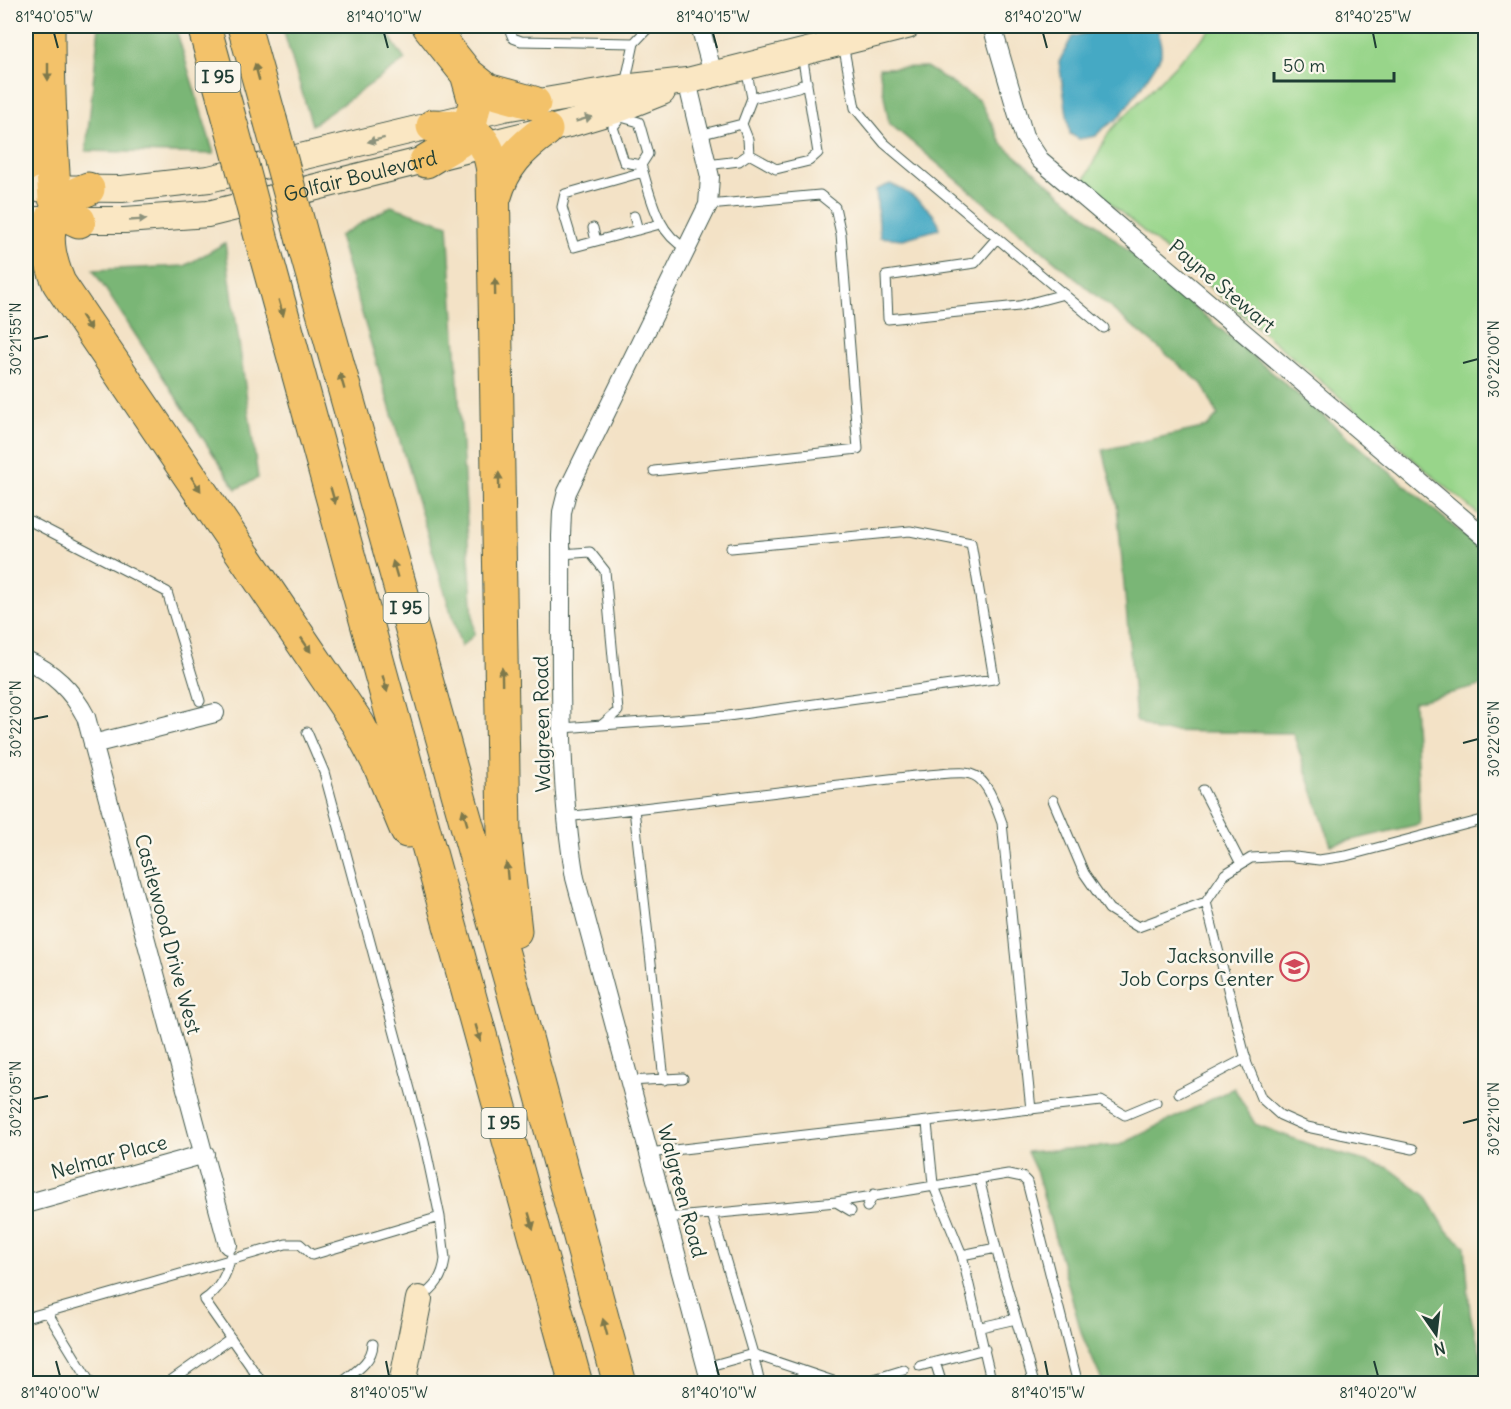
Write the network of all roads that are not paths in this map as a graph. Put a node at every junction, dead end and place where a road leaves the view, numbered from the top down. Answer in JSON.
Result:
{"nodes":[{"id":1,"x":48,"y":26,"type":"edge"},
{"id":2,"x":204,"y":26,"type":"edge"},
{"id":3,"x":244,"y":26,"type":"edge"},
{"id":4,"x":429,"y":26,"type":"edge"},
{"id":5,"x":508,"y":26,"type":"edge"},
{"id":6,"x":650,"y":26,"type":"edge"},
{"id":7,"x":700,"y":26,"type":"edge"},
{"id":8,"x":907,"y":26,"type":"edge"},
{"id":9,"x":992,"y":26,"type":"edge"},
{"id":10,"x":842,"y":42,"type":"junction"},
{"id":11,"x":634,"y":43,"type":"junction"},
{"id":12,"x":802,"y":52,"type":"junction"},
{"id":13,"x":745,"y":66,"type":"junction"},
{"id":14,"x":467,"y":74,"type":"junction"},
{"id":15,"x":713,"y":74,"type":"junction"},
{"id":16,"x":687,"y":81,"type":"junction"},
{"id":17,"x":807,"y":82,"type":"junction"},
{"id":18,"x":752,"y":98,"type":"junction"},
{"id":19,"x":625,"y":101,"type":"junction"},
{"id":20,"x":540,"y":116,"type":"junction"},
{"id":21,"x":48,"y":118,"type":"junction"},
{"id":22,"x":742,"y":124,"type":"junction"},
{"id":23,"x":433,"y":126,"type":"joint"},
{"id":24,"x":476,"y":130,"type":"junction"},
{"id":25,"x":699,"y":135,"type":"junction"},
{"id":26,"x":749,"y":154,"type":"junction"},
{"id":27,"x":426,"y":161,"type":"joint"},
{"id":28,"x":26,"y":165,"type":"edge"},
{"id":29,"x":707,"y":165,"type":"junction"},
{"id":30,"x":642,"y":169,"type":"junction"},
{"id":31,"x":88,"y":189,"type":"joint"},
{"id":32,"x":494,"y":200,"type":"junction"},
{"id":33,"x":708,"y":204,"type":"junction"},
{"id":34,"x":49,"y":207,"type":"edge"},
{"id":35,"x":634,"y":216,"type":"dead end"},
{"id":36,"x":660,"y":224,"type":"junction"},
{"id":37,"x":593,"y":228,"type":"dead end"},
{"id":38,"x":638,"y":230,"type":"junction"},
{"id":39,"x":997,"y":238,"type":"junction"},
{"id":40,"x":596,"y":241,"type":"junction"},
{"id":41,"x":26,"y":242,"type":"edge"},
{"id":42,"x":687,"y":249,"type":"junction"},
{"id":43,"x":59,"y":283,"type":"junction"},
{"id":44,"x":1064,"y":294,"type":"junction"},
{"id":45,"x":1104,"y":328,"type":"dead end"},
{"id":46,"x":654,"y":471,"type":"dead end"},
{"id":47,"x":26,"y":522,"type":"edge"},
{"id":48,"x":1485,"y":538,"type":"edge"},
{"id":49,"x":731,"y":548,"type":"dead end"},
{"id":50,"x":561,"y":554,"type":"junction"},
{"id":51,"x":26,"y":660,"type":"edge"},
{"id":52,"x":200,"y":701,"type":"dead end"},
{"id":53,"x":215,"y":713,"type":"dead end"},
{"id":54,"x":602,"y":725,"type":"junction"},
{"id":55,"x":563,"y":728,"type":"junction"},
{"id":56,"x":307,"y":732,"type":"dead end"},
{"id":57,"x":93,"y":744,"type":"junction"},
{"id":58,"x":1203,"y":790,"type":"dead end"},
{"id":59,"x":1053,"y":800,"type":"dead end"},
{"id":60,"x":634,"y":809,"type":"junction"},
{"id":61,"x":566,"y":817,"type":"junction"},
{"id":62,"x":1485,"y":819,"type":"edge"},
{"id":63,"x":1241,"y":864,"type":"junction"},
{"id":64,"x":1206,"y":902,"type":"junction"},
{"id":65,"x":463,"y":977,"type":"junction"},
{"id":66,"x":1246,"y":1058,"type":"junction"},
{"id":67,"x":683,"y":1078,"type":"dead end"},
{"id":68,"x":664,"y":1080,"type":"junction"},
{"id":69,"x":629,"y":1081,"type":"junction"},
{"id":70,"x":1179,"y":1093,"type":"dead end"},
{"id":71,"x":1156,"y":1102,"type":"dead end"},
{"id":72,"x":1030,"y":1110,"type":"junction"},
{"id":73,"x":927,"y":1123,"type":"junction"},
{"id":74,"x":554,"y":1136,"type":"junction"},
{"id":75,"x":1413,"y":1149,"type":"dead end"},
{"id":76,"x":648,"y":1153,"type":"junction"},
{"id":77,"x":205,"y":1154,"type":"junction"},
{"id":78,"x":979,"y":1178,"type":"junction"},
{"id":79,"x":933,"y":1185,"type":"junction"},
{"id":80,"x":874,"y":1194,"type":"junction"},
{"id":81,"x":836,"y":1202,"type":"junction"},
{"id":82,"x":26,"y":1204,"type":"edge"},
{"id":83,"x":867,"y":1207,"type":"dead end"},
{"id":84,"x":851,"y":1211,"type":"dead end"},
{"id":85,"x":712,"y":1214,"type":"junction"},
{"id":86,"x":440,"y":1217,"type":"junction"},
{"id":87,"x":666,"y":1218,"type":"junction"},
{"id":88,"x":996,"y":1248,"type":"junction"},
{"id":89,"x":229,"y":1252,"type":"junction"},
{"id":90,"x":962,"y":1255,"type":"junction"},
{"id":91,"x":419,"y":1299,"type":"joint"},
{"id":92,"x":47,"y":1312,"type":"junction"},
{"id":93,"x":26,"y":1318,"type":"edge"},
{"id":94,"x":1016,"y":1319,"type":"junction"},
{"id":95,"x":981,"y":1327,"type":"junction"},
{"id":96,"x":231,"y":1338,"type":"junction"},
{"id":97,"x":373,"y":1344,"type":"dead end"},
{"id":98,"x":985,"y":1349,"type":"junction"},
{"id":99,"x":753,"y":1354,"type":"junction"},
{"id":100,"x":935,"y":1362,"type":"junction"},
{"id":101,"x":920,"y":1366,"type":"dead end"},
{"id":102,"x":801,"y":1370,"type":"junction"},
{"id":103,"x":904,"y":1370,"type":"dead end"},
{"id":104,"x":893,"y":1373,"type":"junction"},
{"id":105,"x":257,"y":1375,"type":"junction"},
{"id":106,"x":708,"y":1375,"type":"edge"},
{"id":107,"x":91,"y":1383,"type":"edge"},
{"id":108,"x":166,"y":1383,"type":"edge"},
{"id":109,"x":244,"y":1383,"type":"edge"},
{"id":110,"x":263,"y":1383,"type":"edge"},
{"id":111,"x":340,"y":1383,"type":"edge"},
{"id":112,"x":402,"y":1383,"type":"edge"},
{"id":113,"x":576,"y":1383,"type":"edge"},
{"id":114,"x":620,"y":1383,"type":"edge"},
{"id":115,"x":760,"y":1383,"type":"edge"},
{"id":116,"x":805,"y":1383,"type":"edge"},
{"id":117,"x":842,"y":1383,"type":"edge"},
{"id":118,"x":858,"y":1383,"type":"edge"},
{"id":119,"x":896,"y":1383,"type":"edge"},
{"id":120,"x":942,"y":1383,"type":"edge"},
{"id":121,"x":992,"y":1383,"type":"edge"},
{"id":122,"x":1034,"y":1383,"type":"edge"},
{"id":123,"x":1078,"y":1383,"type":"edge"}],
"edges":[{"from":1,"to":21,"type":"highway","one_way":true},
{"from":2,"to":65,"type":"highway","number":"I 95","one_way":true,"bridge":true},
{"from":74,"to":3,"type":"highway","number":"I 95","one_way":true,"bridge":true},
{"from":4,"to":14,"type":"highway"},
{"from":5,"to":11,"type":"lane"},
{"from":6,"to":11,"type":"lane"},
{"from":7,"to":15,"type":"street"},
{"from":8,"to":10,"type":"main road"},
{"from":9,"to":48,"type":"street","name":"Payne Stewart"},
{"from":10,"to":12,"type":"main road"},
{"from":10,"to":39,"type":"lane"},
{"from":11,"to":19,"type":"lane"},
{"from":12,"to":13,"type":"main road"},
{"from":12,"to":17,"type":"lane"},
{"from":13,"to":15,"type":"main road"},
{"from":13,"to":18,"type":"lane"},
{"from":14,"to":20,"type":"highway"},
{"from":14,"to":24,"type":"highway"},
{"from":15,"to":16,"type":"main road"},
{"from":16,"to":19,"type":"main road"},
{"from":16,"to":25,"type":"street","name":"Walgreen Road"},
{"from":17,"to":18,"type":"lane"},
{"from":17,"to":26,"type":"lane"},
{"from":18,"to":22,"type":"lane"},
{"from":19,"to":20,"type":"main road"},
{"from":19,"to":30,"type":"lane"},
{"from":19,"to":30,"type":"lane"},
{"from":20,"to":24,"type":"main road"},
{"from":20,"to":32,"type":"highway"},
{"from":21,"to":28,"type":"highway"},
{"from":21,"to":34,"type":"highway"},
{"from":22,"to":25,"type":"lane"},
{"from":22,"to":26,"type":"lane"},
{"from":23,"to":24,"type":"highway"},
{"from":23,"to":31,"type":"main road","name":"Golfair Boulevard","one_way":true},
{"from":24,"to":27,"type":"highway"},
{"from":24,"to":32,"type":"highway"},
{"from":25,"to":29,"type":"street","name":"Walgreen Road"},
{"from":26,"to":29,"type":"lane"},
{"from":34,"to":27,"type":"main road","name":"Golfair Boulevard","one_way":true},
{"from":29,"to":33,"type":"street","name":"Walgreen Road"},
{"from":30,"to":36,"type":"lane"},
{"from":30,"to":40,"type":"lane"},
{"from":31,"to":34,"type":"highway"},
{"from":74,"to":32,"type":"highway","one_way":true},
{"from":33,"to":42,"type":"street","name":"Walgreen Road"},
{"from":33,"to":46,"type":"lane"},
{"from":34,"to":43,"type":"highway"},
{"from":35,"to":38,"type":"lane"},
{"from":36,"to":38,"type":"lane"},
{"from":36,"to":42,"type":"lane"},
{"from":37,"to":40,"type":"lane"},
{"from":38,"to":40,"type":"lane"},
{"from":39,"to":44,"type":"lane"},
{"from":39,"to":44,"type":"lane"},
{"from":41,"to":43,"type":"highway"},
{"from":42,"to":50,"type":"street","name":"Walgreen Road"},
{"from":43,"to":65,"type":"highway","one_way":true},
{"from":44,"to":45,"type":"lane"},
{"from":47,"to":52,"type":"lane"},
{"from":49,"to":54,"type":"lane"},
{"from":50,"to":54,"type":"lane"},
{"from":50,"to":55,"type":"street","name":"Walgreen Road"},
{"from":51,"to":57,"type":"street","name":"Castlewood Drive West"},
{"from":53,"to":57,"type":"street"},
{"from":54,"to":55,"type":"lane"},
{"from":55,"to":61,"type":"street","name":"Walgreen Road"},
{"from":56,"to":86,"type":"lane"},
{"from":57,"to":77,"type":"street","name":"Castlewood Drive West"},
{"from":58,"to":63,"type":"lane"},
{"from":59,"to":64,"type":"lane"},
{"from":60,"to":61,"type":"lane"},
{"from":60,"to":68,"type":"lane"},
{"from":60,"to":72,"type":"lane"},
{"from":61,"to":69,"type":"street","name":"Walgreen Road"},
{"from":62,"to":63,"type":"lane"},
{"from":63,"to":64,"type":"lane"},
{"from":64,"to":66,"type":"lane"},
{"from":65,"to":113,"type":"highway","number":"I 95","one_way":true},
{"from":66,"to":70,"type":"lane"},
{"from":66,"to":75,"type":"lane"},
{"from":67,"to":68,"type":"lane"},
{"from":68,"to":69,"type":"lane"},
{"from":69,"to":76,"type":"street","name":"Walgreen Road"},
{"from":71,"to":72,"type":"lane"},
{"from":72,"to":73,"type":"lane"},
{"from":73,"to":76,"type":"lane"},
{"from":73,"to":79,"type":"lane"},
{"from":114,"to":74,"type":"highway","number":"I 95","one_way":true},
{"from":76,"to":87,"type":"street","name":"Walgreen Road"},
{"from":77,"to":82,"type":"street","name":"Nelmar Place"},
{"from":77,"to":89,"type":"street","name":"Castlewood Drive West"},
{"from":78,"to":79,"type":"lane"},
{"from":78,"to":88,"type":"lane"},
{"from":78,"to":123,"type":"lane"},
{"from":79,"to":80,"type":"lane"},
{"from":79,"to":90,"type":"lane"},
{"from":80,"to":81,"type":"lane"},
{"from":80,"to":83,"type":"lane"},
{"from":81,"to":84,"type":"lane"},
{"from":81,"to":85,"type":"lane"},
{"from":85,"to":87,"type":"lane"},
{"from":85,"to":99,"type":"lane"},
{"from":86,"to":89,"type":"lane"},
{"from":86,"to":91,"type":"lane"},
{"from":87,"to":106,"type":"street","name":"Walgreen Road"},
{"from":88,"to":90,"type":"lane"},
{"from":88,"to":94,"type":"lane"},
{"from":89,"to":92,"type":"lane"},
{"from":89,"to":96,"type":"lane"},
{"from":90,"to":95,"type":"lane"},
{"from":91,"to":112,"type":"main road"},
{"from":92,"to":93,"type":"lane"},
{"from":92,"to":107,"type":"lane"},
{"from":94,"to":95,"type":"lane"},
{"from":94,"to":122,"type":"lane"},
{"from":95,"to":98,"type":"lane"},
{"from":96,"to":105,"type":"lane"},
{"from":96,"to":108,"type":"lane"},
{"from":97,"to":111,"type":"lane"},
{"from":98,"to":100,"type":"lane"},
{"from":98,"to":121,"type":"lane"},
{"from":99,"to":102,"type":"lane"},
{"from":99,"to":106,"type":"lane"},
{"from":99,"to":115,"type":"lane"},
{"from":100,"to":101,"type":"lane"},
{"from":100,"to":120,"type":"lane"},
{"from":102,"to":116,"type":"lane"},
{"from":102,"to":117,"type":"lane"},
{"from":103,"to":104,"type":"lane"},
{"from":104,"to":118,"type":"lane"},
{"from":104,"to":119,"type":"lane"},
{"from":105,"to":109,"type":"lane"},
{"from":105,"to":110,"type":"lane"}]}
